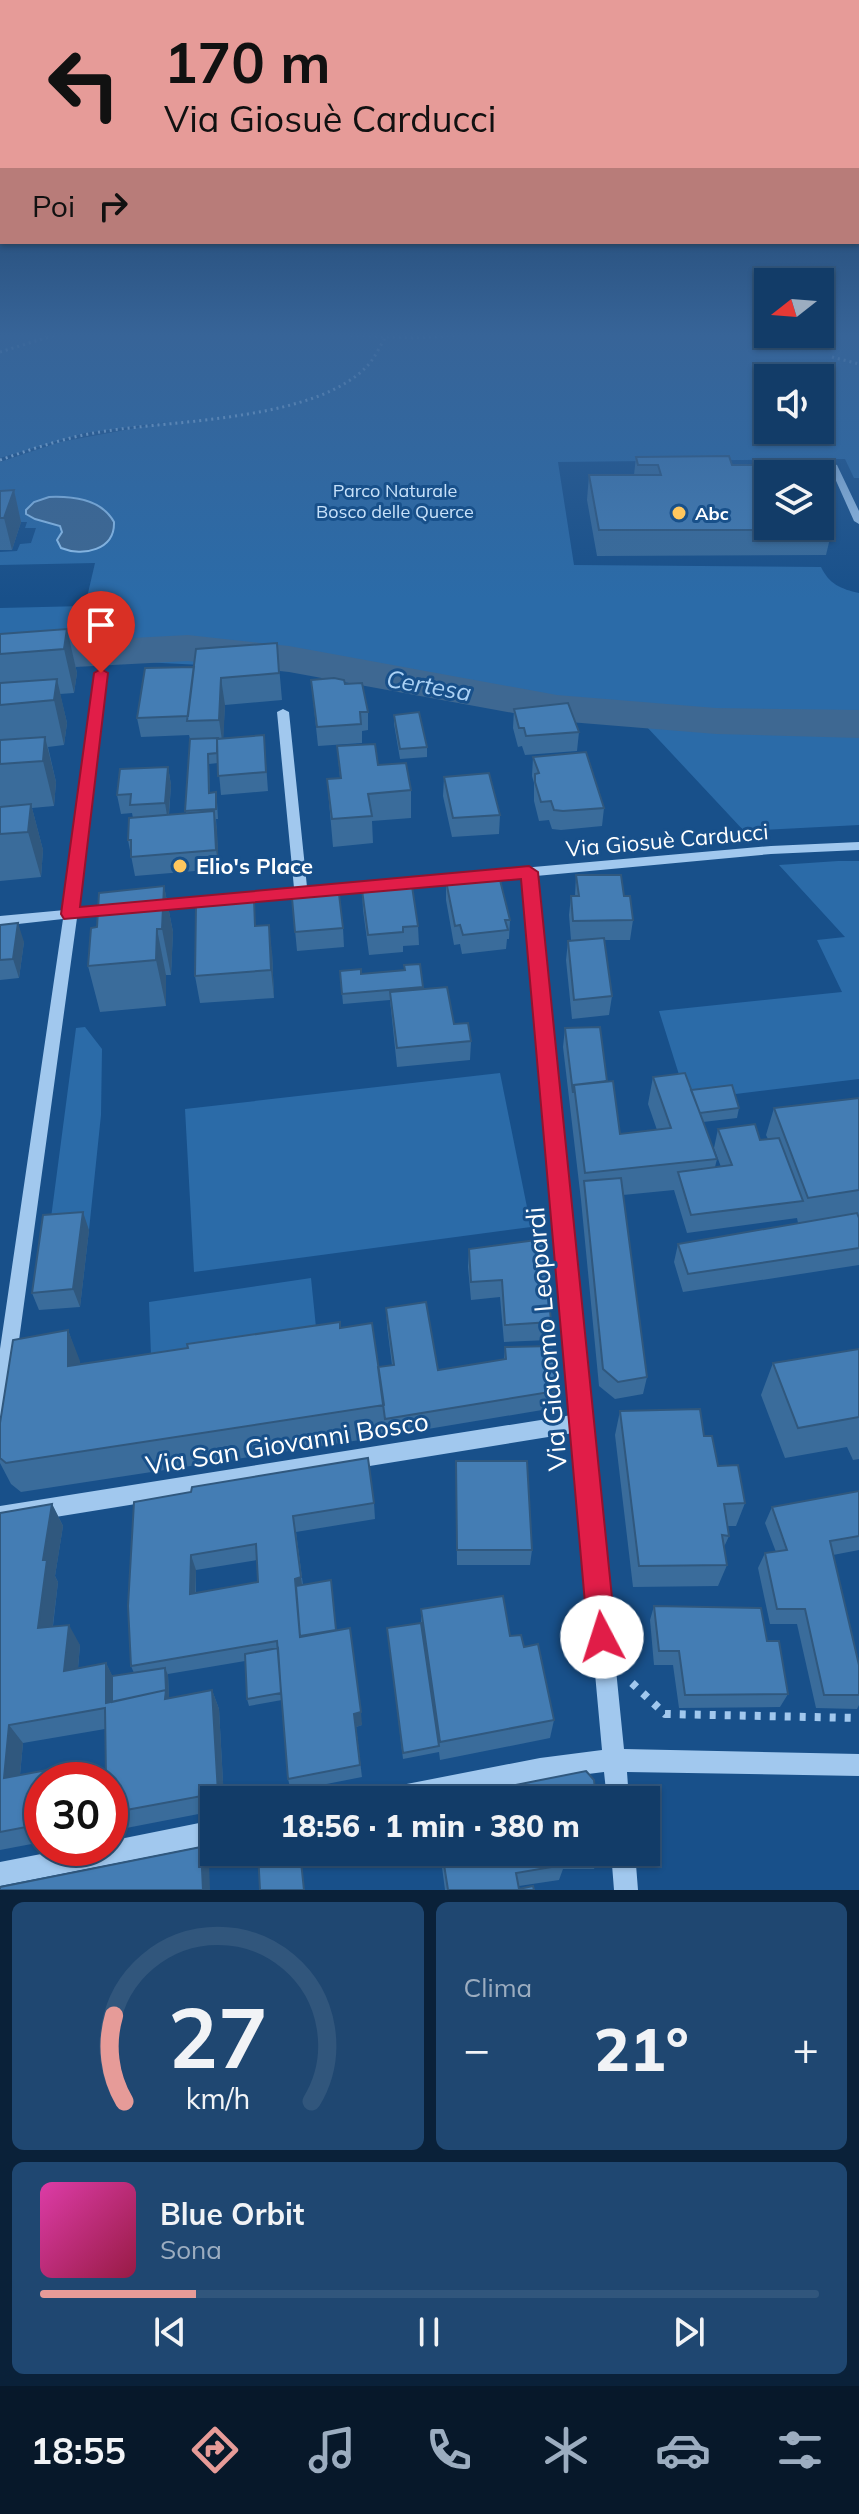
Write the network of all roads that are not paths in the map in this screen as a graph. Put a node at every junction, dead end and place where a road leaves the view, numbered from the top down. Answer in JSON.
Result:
{"nodes":[{"id":1,"x":834,"y":467,"type":"edge"},
{"id":2,"x":859,"y":521,"type":"edge"},
{"id":3,"x":101,"y":673,"type":"dead end"},
{"id":4,"x":283,"y":712,"type":"dead end"},
{"id":5,"x":859,"y":846,"type":"edge"},
{"id":6,"x":529,"y":872,"type":"junction"},
{"id":7,"x":301,"y":893,"type":"junction"},
{"id":8,"x":70,"y":914,"type":"junction"},
{"id":9,"x":0,"y":921,"type":"edge"},
{"id":10,"x":5,"y":1347,"type":"edge"},
{"id":11,"x":0,"y":1413,"type":"edge"},
{"id":12,"x":583,"y":1422,"type":"junction"},
{"id":13,"x":0,"y":1516,"type":"edge"},
{"id":14,"x":614,"y":1760,"type":"junction"},
{"id":15,"x":859,"y":1765,"type":"edge"},
{"id":16,"x":453,"y":1786,"type":"edge"},
{"id":17,"x":617,"y":1786,"type":"edge"},
{"id":18,"x":200,"y":1835,"type":"edge"},
{"id":19,"x":624,"y":1866,"type":"edge"},
{"id":20,"x":0,"y":1874,"type":"edge"},
{"id":21,"x":626,"y":1890,"type":"edge"}],
"edges":[{"from":1,"to":2,"type":"street"},
{"from":3,"to":8,"type":"street"},
{"from":4,"to":7,"type":"street"},
{"from":5,"to":6,"type":"street","name":"Via Giosuè Carducci"},
{"from":6,"to":7,"type":"street","name":"Via Giosuè Carducci"},
{"from":6,"to":12,"type":"street","name":"Via Giacomo Leopardi"},
{"from":7,"to":8,"type":"street","name":"Via Giosuè Carducci"},
{"from":8,"to":9,"type":"street","name":"Via Giosuè Carducci"},
{"from":8,"to":10,"type":"street"},
{"from":10,"to":11,"type":"street"},
{"from":12,"to":13,"type":"street","name":"Via San Giovanni Bosco"},
{"from":12,"to":14,"type":"street","name":"Via Giacomo Leopardi"},
{"from":14,"to":15,"type":"street"},
{"from":14,"to":16,"type":"street"},
{"from":14,"to":17,"type":"street","name":"Via Giacomo Leopardi"},
{"from":18,"to":20,"type":"street"},
{"from":19,"to":21,"type":"street"}]}
